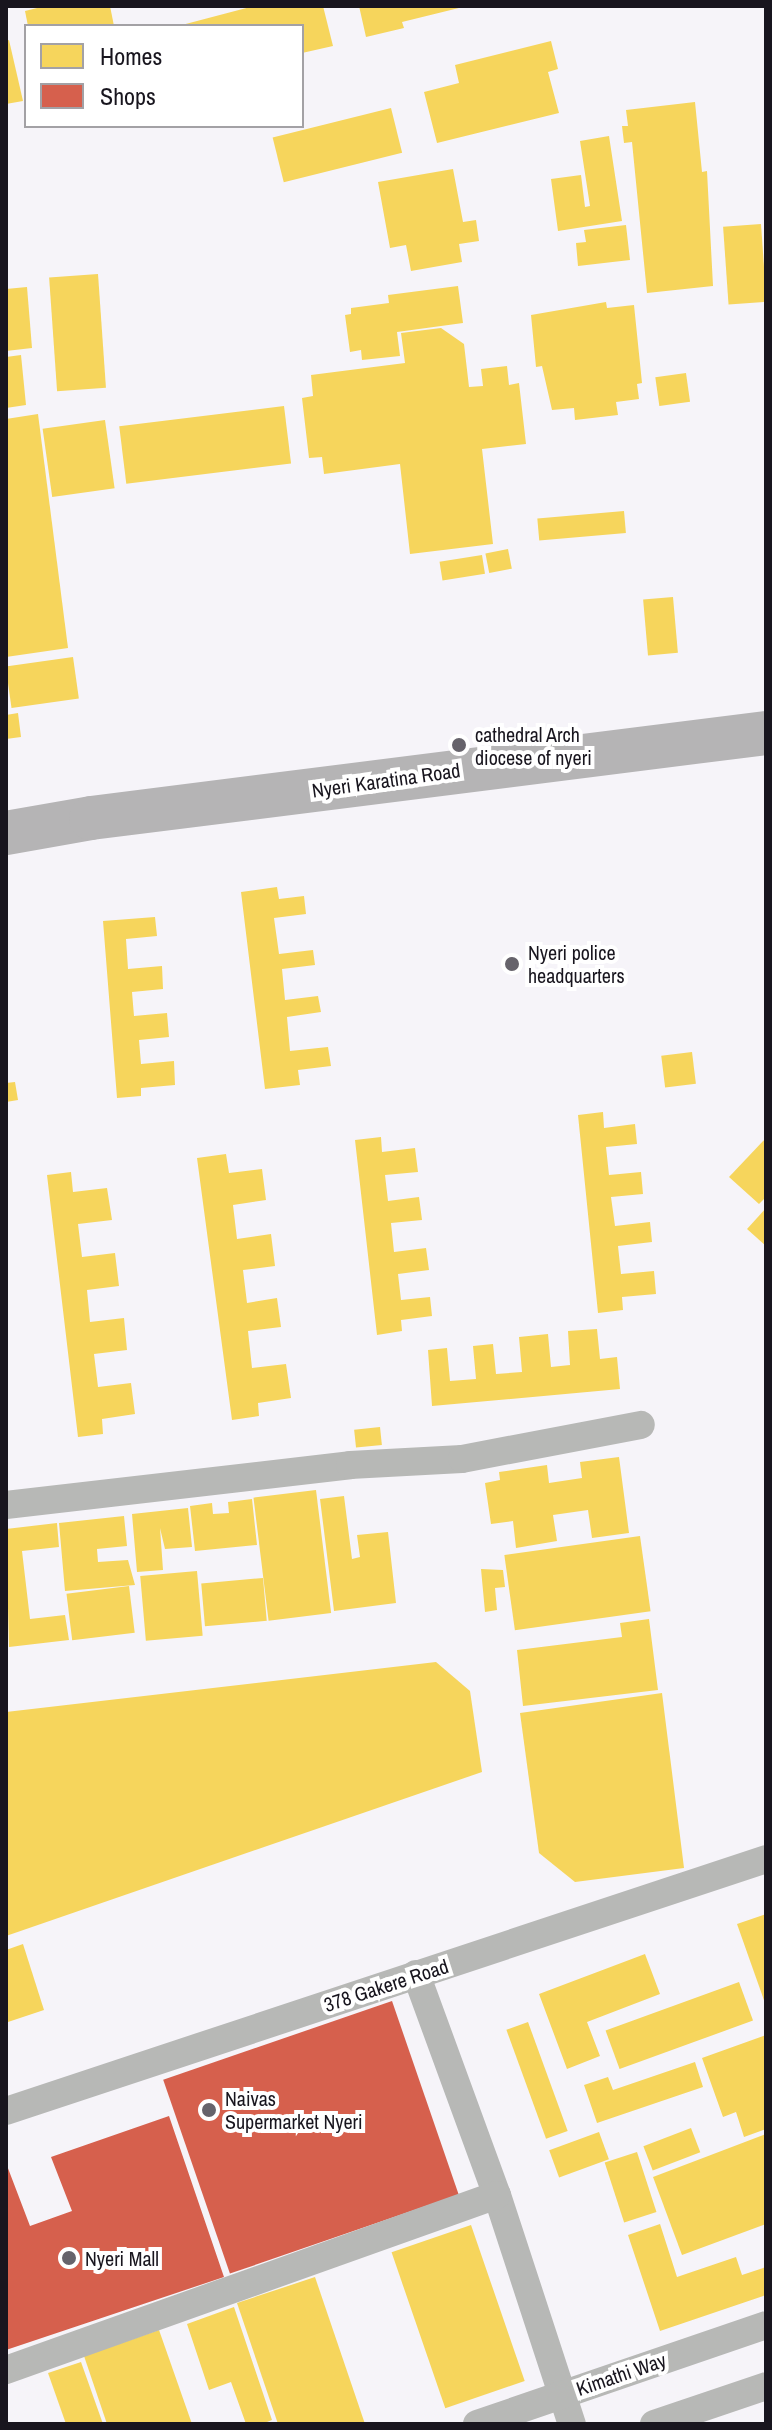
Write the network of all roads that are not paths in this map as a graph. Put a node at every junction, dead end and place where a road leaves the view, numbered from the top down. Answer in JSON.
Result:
{"nodes":[{"id":1,"x":766,"y":733,"type":"edge"},
{"id":2,"x":6,"y":833,"type":"edge"},
{"id":3,"x":641,"y":1425,"type":"dead end"},
{"id":4,"x":6,"y":1505,"type":"edge"},
{"id":5,"x":766,"y":1859,"type":"edge"},
{"id":6,"x":416,"y":1974,"type":"junction"},
{"id":7,"x":6,"y":2111,"type":"edge"},
{"id":8,"x":497,"y":2195,"type":"junction"},
{"id":9,"x":766,"y":2325,"type":"edge"},
{"id":10,"x":6,"y":2370,"type":"edge"},
{"id":11,"x":766,"y":2386,"type":"edge"},
{"id":12,"x":563,"y":2393,"type":"junction"},
{"id":13,"x":477,"y":2424,"type":"edge"},
{"id":14,"x":572,"y":2424,"type":"edge"},
{"id":15,"x":654,"y":2424,"type":"edge"}],
"edges":[{"from":1,"to":2,"type":"highway","name":"Nyeri Karatina Road"},
{"from":3,"to":4,"type":"street"},
{"from":5,"to":6,"type":"street","name":"378 Gakere Road"},
{"from":6,"to":7,"type":"street","name":"378 Gakere Road"},
{"from":6,"to":8,"type":"street"},
{"from":8,"to":10,"type":"street"},
{"from":8,"to":12,"type":"street"},
{"from":9,"to":12,"type":"street","name":"Kimathi Way"},
{"from":11,"to":15,"type":"street"},
{"from":12,"to":13,"type":"street","name":"Kimathi Way"},
{"from":12,"to":14,"type":"street"}]}
